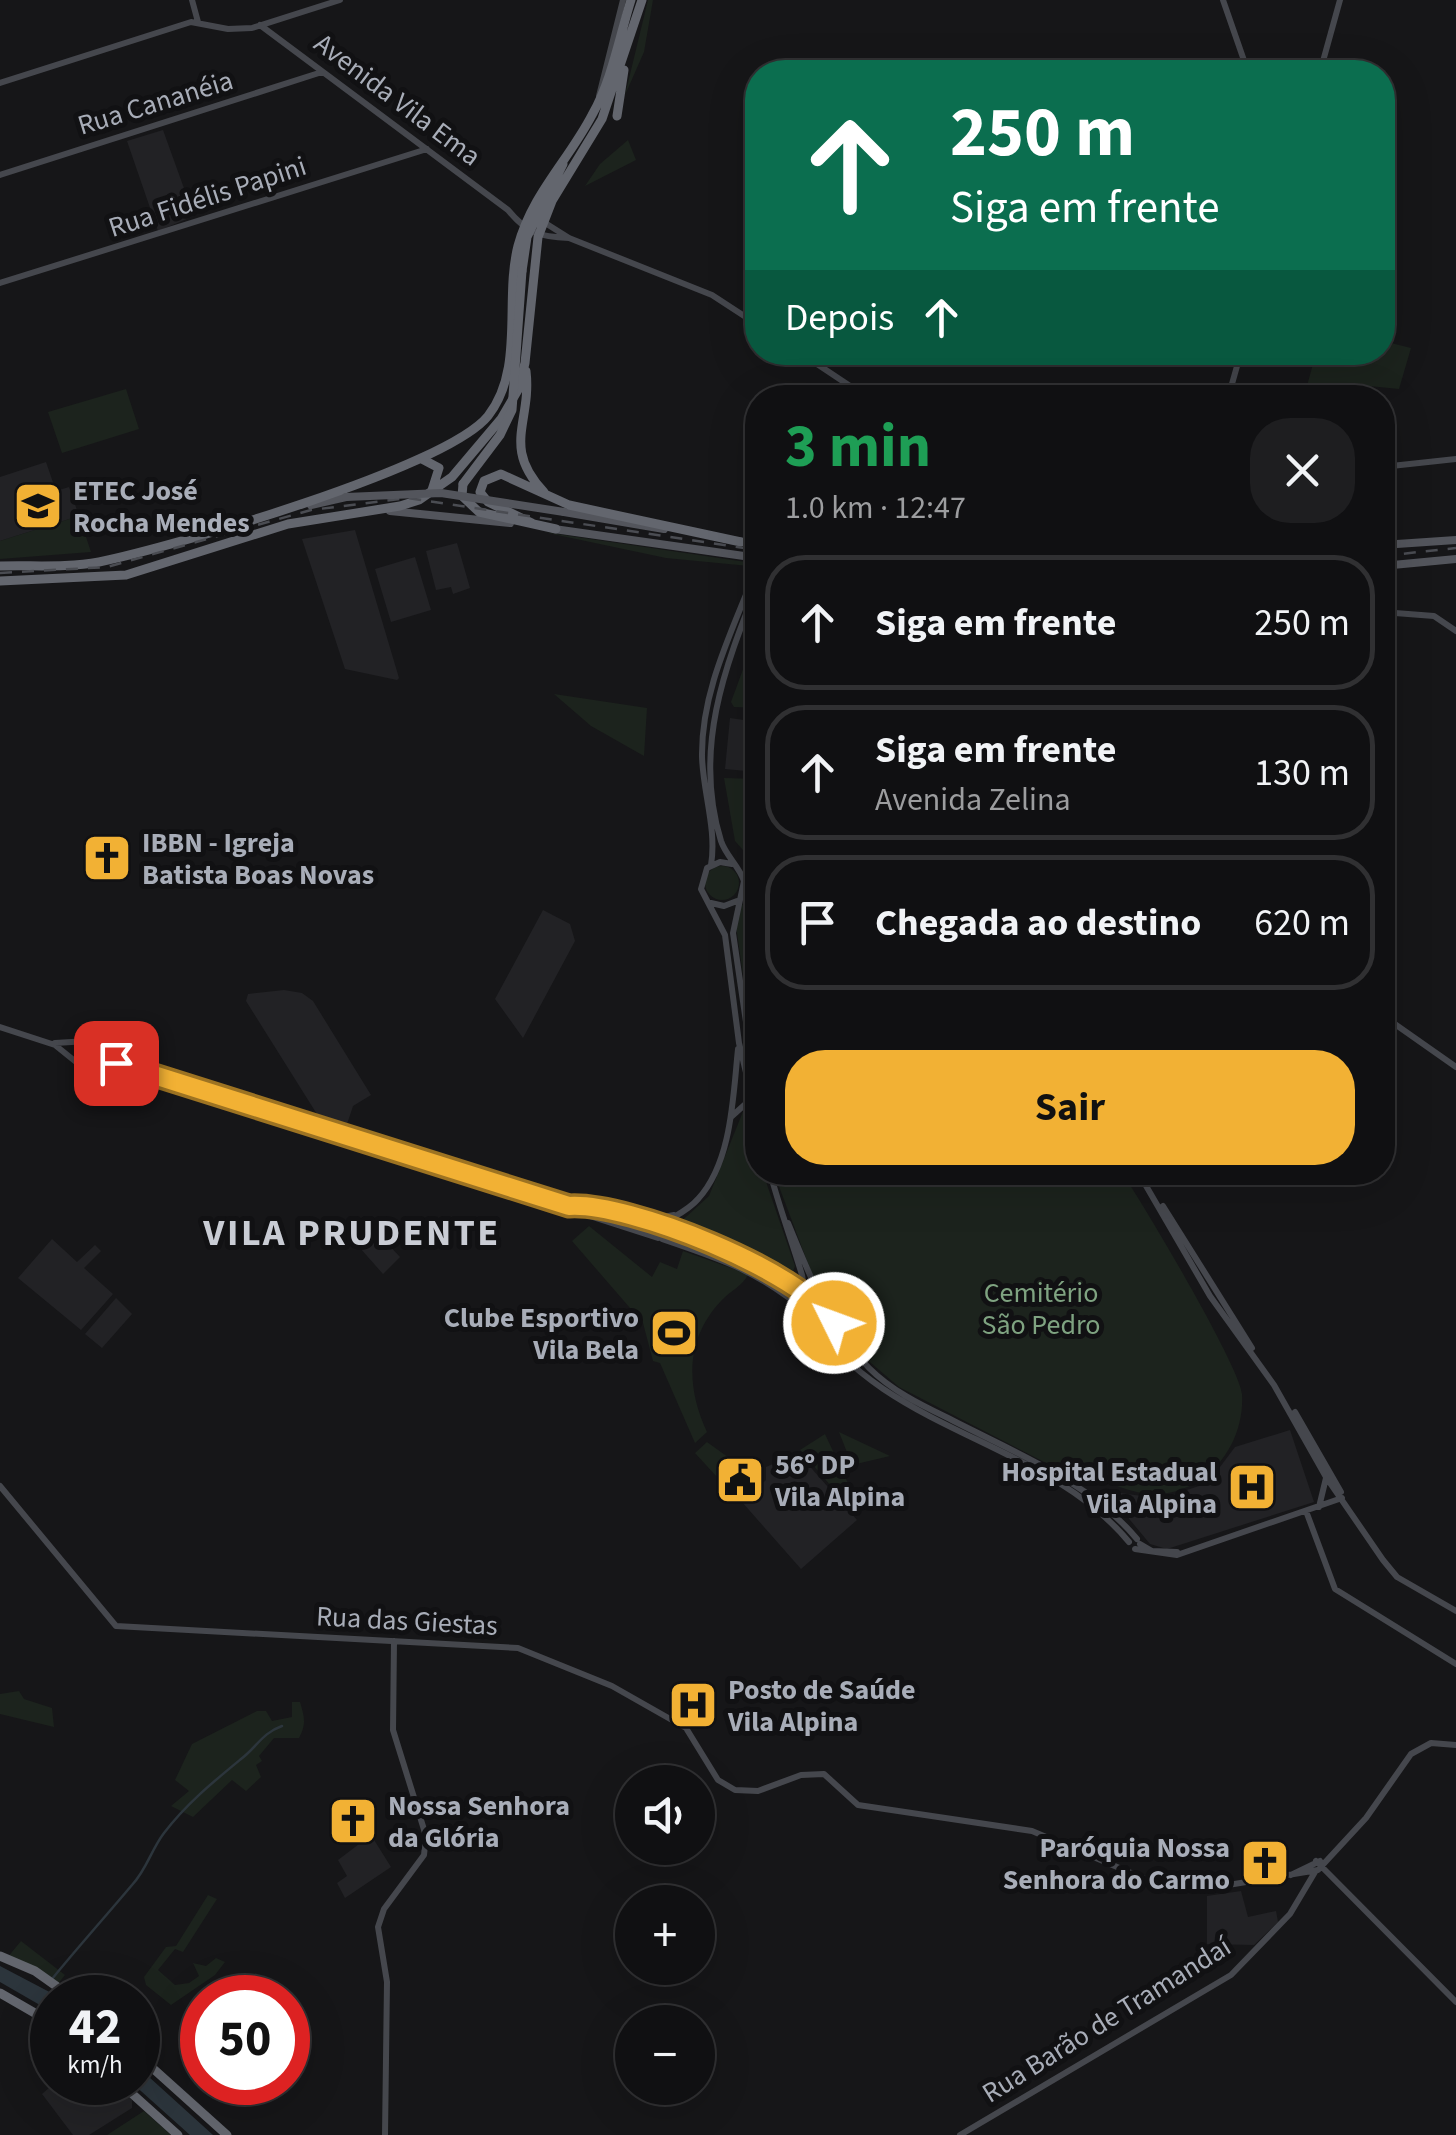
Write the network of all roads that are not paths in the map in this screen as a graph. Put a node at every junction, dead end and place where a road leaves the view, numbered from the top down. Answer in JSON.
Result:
{"nodes":[{"id":1,"x":192,"y":0,"type":"edge"},
{"id":2,"x":340,"y":0,"type":"edge"},
{"id":3,"x":623,"y":0,"type":"edge"},
{"id":4,"x":631,"y":0,"type":"edge"},
{"id":5,"x":642,"y":0,"type":"edge"},
{"id":6,"x":1222,"y":0,"type":"edge"},
{"id":7,"x":1340,"y":0,"type":"edge"},
{"id":8,"x":198,"y":22,"type":"junction"},
{"id":9,"x":260,"y":26,"type":"junction"},
{"id":10,"x":624,"y":58,"type":"junction"},
{"id":11,"x":1244,"y":60,"type":"edge"},
{"id":12,"x":1323,"y":60,"type":"edge"},
{"id":13,"x":324,"y":71,"type":"junction"},
{"id":14,"x":0,"y":83,"type":"edge"},
{"id":15,"x":598,"y":105,"type":"junction"},
{"id":16,"x":617,"y":116,"type":"dead end"},
{"id":17,"x":427,"y":148,"type":"junction"},
{"id":18,"x":0,"y":176,"type":"edge"},
{"id":19,"x":508,"y":210,"type":"junction"},
{"id":20,"x":536,"y":218,"type":"junction"},
{"id":21,"x":530,"y":232,"type":"junction"},
{"id":22,"x":569,"y":238,"type":"junction"},
{"id":23,"x":0,"y":283,"type":"edge"},
{"id":24,"x":745,"y":317,"type":"edge"},
{"id":25,"x":525,"y":363,"type":"junction"},
{"id":26,"x":818,"y":365,"type":"edge"},
{"id":27,"x":848,"y":385,"type":"edge"},
{"id":28,"x":1456,"y":459,"type":"edge"},
{"id":29,"x":418,"y":460,"type":"junction"},
{"id":30,"x":1395,"y":465,"type":"edge"},
{"id":31,"x":431,"y":492,"type":"junction"},
{"id":32,"x":547,"y":496,"type":"junction"},
{"id":33,"x":380,"y":510,"type":"junction"},
{"id":34,"x":254,"y":519,"type":"junction"},
{"id":35,"x":532,"y":523,"type":"junction"},
{"id":36,"x":556,"y":529,"type":"junction"},
{"id":37,"x":1456,"y":540,"type":"edge"},
{"id":38,"x":740,"y":542,"type":"junction"},
{"id":39,"x":745,"y":543,"type":"edge"},
{"id":40,"x":1395,"y":544,"type":"edge"},
{"id":41,"x":745,"y":557,"type":"edge"},
{"id":42,"x":1456,"y":559,"type":"edge"},
{"id":43,"x":1395,"y":565,"type":"edge"},
{"id":44,"x":0,"y":566,"type":"edge"},
{"id":45,"x":0,"y":580,"type":"edge"},
{"id":46,"x":745,"y":598,"type":"edge"},
{"id":47,"x":1395,"y":613,"type":"edge"},
{"id":48,"x":745,"y":619,"type":"edge"},
{"id":49,"x":1454,"y":626,"type":"edge"},
{"id":50,"x":711,"y":865,"type":"junction"},
{"id":51,"x":736,"y":866,"type":"junction"},
{"id":52,"x":738,"y":900,"type":"junction"},
{"id":53,"x":710,"y":902,"type":"junction"},
{"id":54,"x":745,"y":1020,"type":"edge"},
{"id":55,"x":1395,"y":1023,"type":"edge"},
{"id":56,"x":0,"y":1026,"type":"edge"},
{"id":57,"x":48,"y":1042,"type":"junction"},
{"id":58,"x":739,"y":1042,"type":"junction"},
{"id":59,"x":76,"y":1043,"type":"junction"},
{"id":60,"x":745,"y":1045,"type":"edge"},
{"id":61,"x":97,"y":1050,"type":"junction"},
{"id":62,"x":72,"y":1058,"type":"junction"},
{"id":63,"x":94,"y":1063,"type":"junction"},
{"id":64,"x":116,"y":1063,"type":"junction"},
{"id":65,"x":745,"y":1067,"type":"edge"},
{"id":66,"x":1456,"y":1067,"type":"edge"},
{"id":67,"x":734,"y":1093,"type":"junction"},
{"id":68,"x":742,"y":1105,"type":"junction"},
{"id":69,"x":745,"y":1105,"type":"edge"},
{"id":70,"x":730,"y":1118,"type":"junction"},
{"id":71,"x":774,"y":1185,"type":"edge"},
{"id":72,"x":1147,"y":1185,"type":"edge"},
{"id":73,"x":572,"y":1208,"type":"junction"},
{"id":74,"x":782,"y":1213,"type":"junction"},
{"id":75,"x":677,"y":1214,"type":"junction"},
{"id":76,"x":642,"y":1221,"type":"junction"},
{"id":77,"x":664,"y":1227,"type":"junction"},
{"id":78,"x":660,"y":1238,"type":"junction"},
{"id":79,"x":800,"y":1271,"type":"junction"},
{"id":80,"x":788,"y":1284,"type":"junction"},
{"id":81,"x":804,"y":1293,"type":"junction"},
{"id":82,"x":826,"y":1309,"type":"junction"},
{"id":83,"x":807,"y":1311,"type":"junction"},
{"id":84,"x":1252,"y":1351,"type":"junction"},
{"id":85,"x":1326,"y":1477,"type":"junction"},
{"id":86,"x":0,"y":1486,"type":"edge"},
{"id":87,"x":1342,"y":1498,"type":"junction"},
{"id":88,"x":1319,"y":1507,"type":"junction"},
{"id":89,"x":1306,"y":1512,"type":"junction"},
{"id":90,"x":1135,"y":1544,"type":"junction"},
{"id":91,"x":1456,"y":1612,"type":"edge"},
{"id":92,"x":394,"y":1641,"type":"junction"},
{"id":93,"x":1456,"y":1664,"type":"edge"},
{"id":94,"x":1456,"y":1745,"type":"edge"},
{"id":95,"x":1319,"y":1865,"type":"junction"},
{"id":96,"x":1306,"y":1874,"type":"junction"},
{"id":97,"x":1290,"y":1876,"type":"junction"},
{"id":98,"x":1308,"y":1888,"type":"junction"},
{"id":99,"x":0,"y":1956,"type":"edge"},
{"id":100,"x":41,"y":1975,"type":"edge"},
{"id":101,"x":0,"y":1994,"type":"edge"},
{"id":102,"x":1456,"y":2002,"type":"edge"},
{"id":103,"x":30,"y":2010,"type":"edge"},
{"id":104,"x":160,"y":2075,"type":"edge"},
{"id":105,"x":144,"y":2105,"type":"edge"},
{"id":106,"x":178,"y":2135,"type":"edge"},
{"id":107,"x":227,"y":2135,"type":"edge"},
{"id":108,"x":385,"y":2135,"type":"edge"},
{"id":109,"x":960,"y":2135,"type":"edge"}],
"edges":[{"from":1,"to":8,"type":"main road"},
{"from":2,"to":9,"type":"main road"},
{"from":3,"to":15,"type":"main road"},
{"from":4,"to":15,"type":"highway"},
{"from":5,"to":10,"type":"highway"},
{"from":6,"to":11,"type":"main road"},
{"from":7,"to":12,"type":"main road"},
{"from":8,"to":9,"type":"main road"},
{"from":8,"to":14,"type":"main road"},
{"from":9,"to":13,"type":"main road","name":"Avenida Vila Ema"},
{"from":10,"to":16,"type":"highway"},
{"from":10,"to":20,"type":"highway"},
{"from":13,"to":17,"type":"main road","name":"Avenida Vila Ema"},
{"from":13,"to":18,"type":"main road","name":"Rua Cananéia"},
{"from":15,"to":20,"type":"highway"},
{"from":17,"to":19,"type":"main road","name":"Avenida Vila Ema"},
{"from":17,"to":23,"type":"main road","name":"Rua Fidélis Papini"},
{"from":19,"to":20,"type":"main road","name":"Avenida Vila Ema"},
{"from":19,"to":21,"type":"main road","name":"Avenida Vila Ema"},
{"from":20,"to":21,"type":"highway"},
{"from":20,"to":22,"type":"main road","name":"Avenida Vila Ema"},
{"from":21,"to":22,"type":"main road","name":"Avenida Vila Ema"},
{"from":21,"to":25,"type":"highway"},
{"from":21,"to":29,"type":"highway"},
{"from":21,"to":35,"type":"highway","bridge":true},
{"from":22,"to":24,"type":"main road","name":"Avenida Vila Ema"},
{"from":25,"to":31,"type":"highway"},
{"from":25,"to":32,"type":"highway"},
{"from":26,"to":27,"type":"main road"},
{"from":28,"to":30,"type":"main road"},
{"from":29,"to":31,"type":"highway"},
{"from":29,"to":34,"type":"highway"},
{"from":31,"to":33,"type":"highway"},
{"from":32,"to":35,"type":"highway"},
{"from":32,"to":38,"type":"highway"},
{"from":33,"to":36,"type":"main road"},
{"from":33,"to":45,"type":"highway"},
{"from":34,"to":38,"type":"main road","bridge":true},
{"from":34,"to":44,"type":"highway"},
{"from":35,"to":36,"type":"highway"},
{"from":36,"to":41,"type":"main road"},
{"from":37,"to":40,"type":"main road"},
{"from":38,"to":39,"type":"main road"},
{"from":42,"to":43,"type":"main road"},
{"from":46,"to":50,"type":"main road"},
{"from":47,"to":49,"type":"main road"},
{"from":48,"to":51,"type":"main road"},
{"from":50,"to":51,"type":"main road"},
{"from":50,"to":53,"type":"main road"},
{"from":51,"to":52,"type":"main road"},
{"from":52,"to":53,"type":"main road"},
{"from":52,"to":54,"type":"main road"},
{"from":53,"to":58,"type":"main road"},
{"from":55,"to":66,"type":"main road"},
{"from":56,"to":57,"type":"main road"},
{"from":57,"to":59,"type":"main road"},
{"from":57,"to":62,"type":"main road"},
{"from":58,"to":60,"type":"main road"},
{"from":58,"to":65,"type":"main road"},
{"from":58,"to":67,"type":"main road"},
{"from":59,"to":61,"type":"main road"},
{"from":59,"to":62,"type":"main road"},
{"from":61,"to":63,"type":"main road"},
{"from":61,"to":64,"type":"main road"},
{"from":62,"to":63,"type":"main road"},
{"from":63,"to":64,"type":"main road"},
{"from":64,"to":73,"type":"main road"},
{"from":67,"to":68,"type":"main road"},
{"from":67,"to":70,"type":"main road"},
{"from":68,"to":69,"type":"main road"},
{"from":68,"to":70,"type":"main road"},
{"from":70,"to":75,"type":"main road"},
{"from":71,"to":74,"type":"main road"},
{"from":72,"to":84,"type":"main road"},
{"from":73,"to":76,"type":"main road"},
{"from":73,"to":78,"type":"main road"},
{"from":74,"to":79,"type":"main road"},
{"from":74,"to":82,"type":"main road"},
{"from":75,"to":76,"type":"main road"},
{"from":75,"to":77,"type":"main road"},
{"from":76,"to":77,"type":"main road"},
{"from":77,"to":78,"type":"main road"},
{"from":77,"to":80,"type":"main road"},
{"from":78,"to":83,"type":"main road"},
{"from":79,"to":80,"type":"main road"},
{"from":79,"to":81,"type":"main road"},
{"from":80,"to":81,"type":"main road"},
{"from":81,"to":82,"type":"main road"},
{"from":81,"to":83,"type":"main road"},
{"from":82,"to":83,"type":"main road"},
{"from":82,"to":90,"type":"main road"},
{"from":83,"to":90,"type":"main road"},
{"from":84,"to":85,"type":"main road"},
{"from":84,"to":87,"type":"main road"},
{"from":85,"to":87,"type":"main road"},
{"from":85,"to":88,"type":"main road"},
{"from":86,"to":92,"type":"main road","name":"Rua das Giestas"},
{"from":87,"to":88,"type":"main road"},
{"from":87,"to":91,"type":"main road"},
{"from":88,"to":89,"type":"main road"},
{"from":89,"to":90,"type":"main road"},
{"from":89,"to":93,"type":"main road"},
{"from":92,"to":97,"type":"main road","name":"Rua das Giestas"},
{"from":92,"to":108,"type":"main road"},
{"from":94,"to":95,"type":"main road"},
{"from":95,"to":96,"type":"main road"},
{"from":95,"to":97,"type":"main road"},
{"from":95,"to":98,"type":"main road","name":"Rua Barão de Tramandaí"},
{"from":95,"to":102,"type":"main road"},
{"from":96,"to":97,"type":"main road"},
{"from":96,"to":98,"type":"main road"},
{"from":98,"to":109,"type":"main road","name":"Rua Barão de Tramandaí"},
{"from":99,"to":100,"type":"highway"},
{"from":101,"to":103,"type":"highway"},
{"from":104,"to":107,"type":"highway"},
{"from":105,"to":106,"type":"highway"}]}
